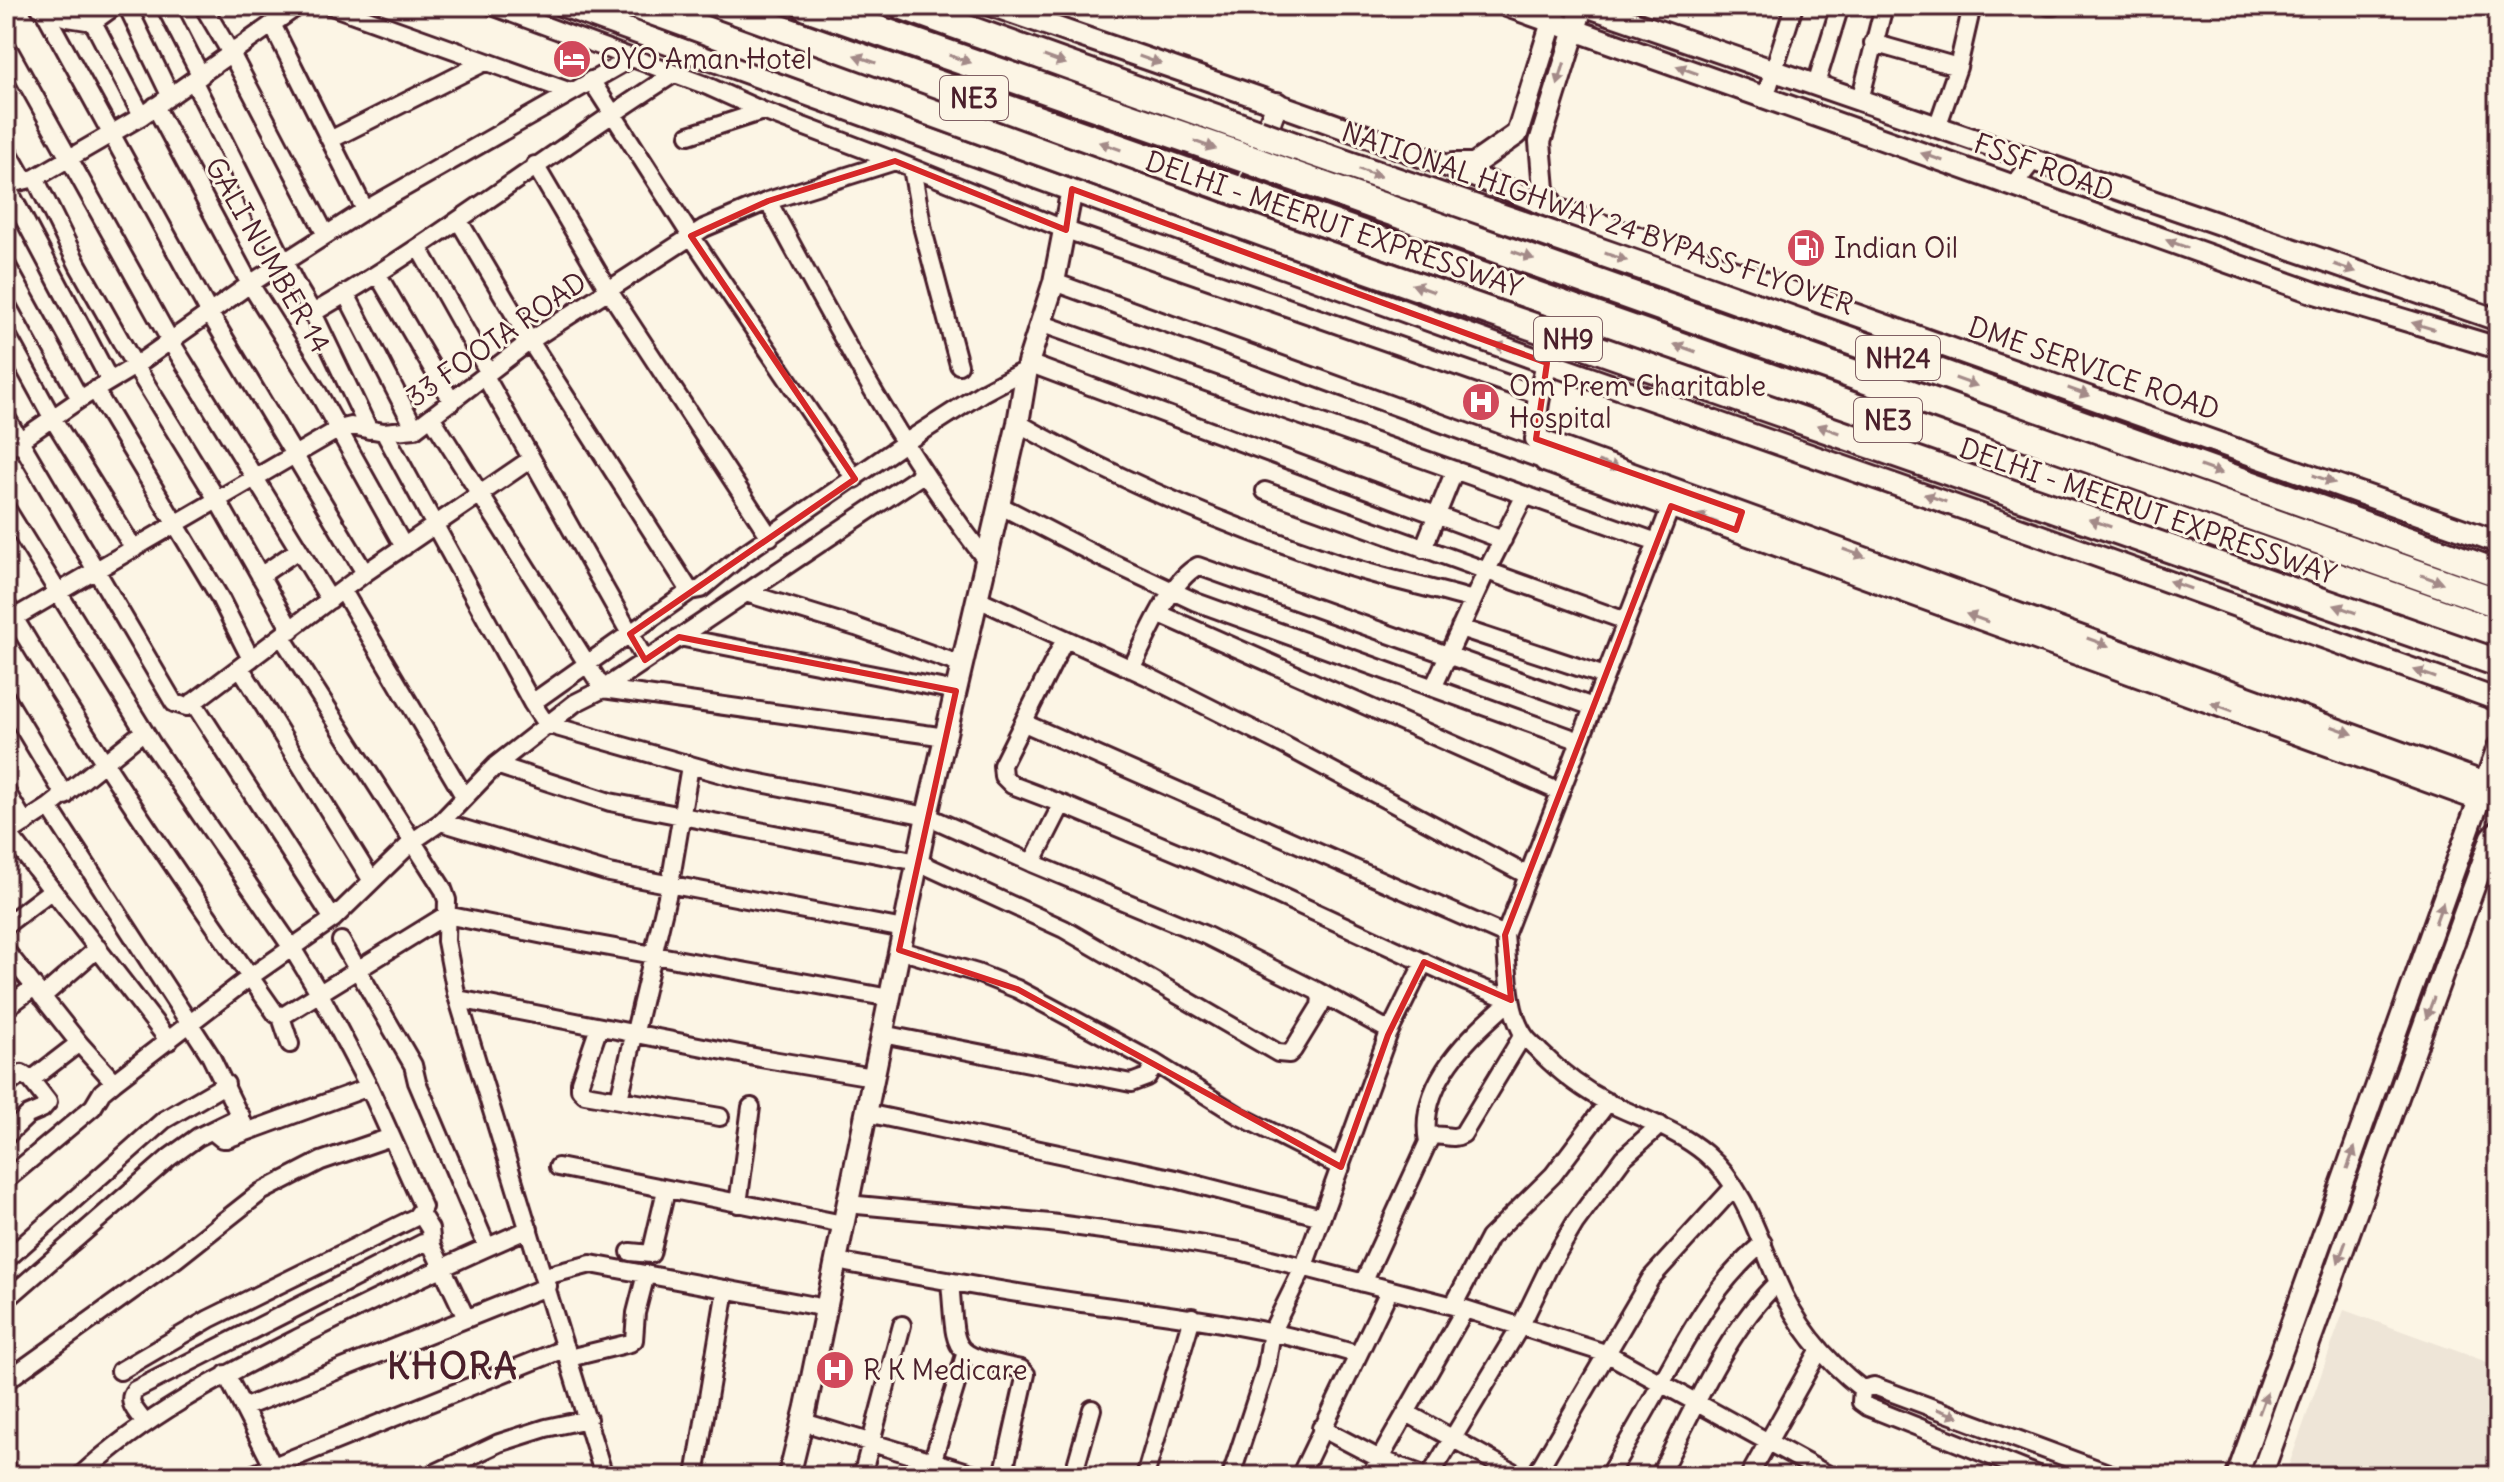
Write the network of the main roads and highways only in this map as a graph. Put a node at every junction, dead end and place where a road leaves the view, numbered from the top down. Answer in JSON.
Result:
{"nodes":[{"id":1,"x":639,"y":6,"type":"edge"},
{"id":2,"x":712,"y":6,"type":"edge"},
{"id":3,"x":807,"y":6,"type":"edge"},
{"id":4,"x":903,"y":6,"type":"edge"},
{"id":5,"x":2498,"y":573,"type":"edge"},
{"id":6,"x":2498,"y":603,"type":"edge"},
{"id":7,"x":2498,"y":634,"type":"edge"},
{"id":8,"x":2498,"y":663,"type":"edge"}],
"edges":[{"from":8,"to":1,"type":"highway","number":"NH9","one_way":true,"bridge":true},
{"from":7,"to":2,"type":"highway","name":"DELHI - MEERUT EXPRESSWAY","number":"NE3","one_way":true,"bridge":true},
{"from":3,"to":6,"type":"highway","name":"DELHI - MEERUT EXPRESSWAY","number":"NE3","one_way":true,"bridge":true},
{"from":4,"to":5,"type":"highway","name":"NATIONAL HIGHWAY 24 BYPASS FLYOVER","number":"NH24","one_way":true,"bridge":true}]}
